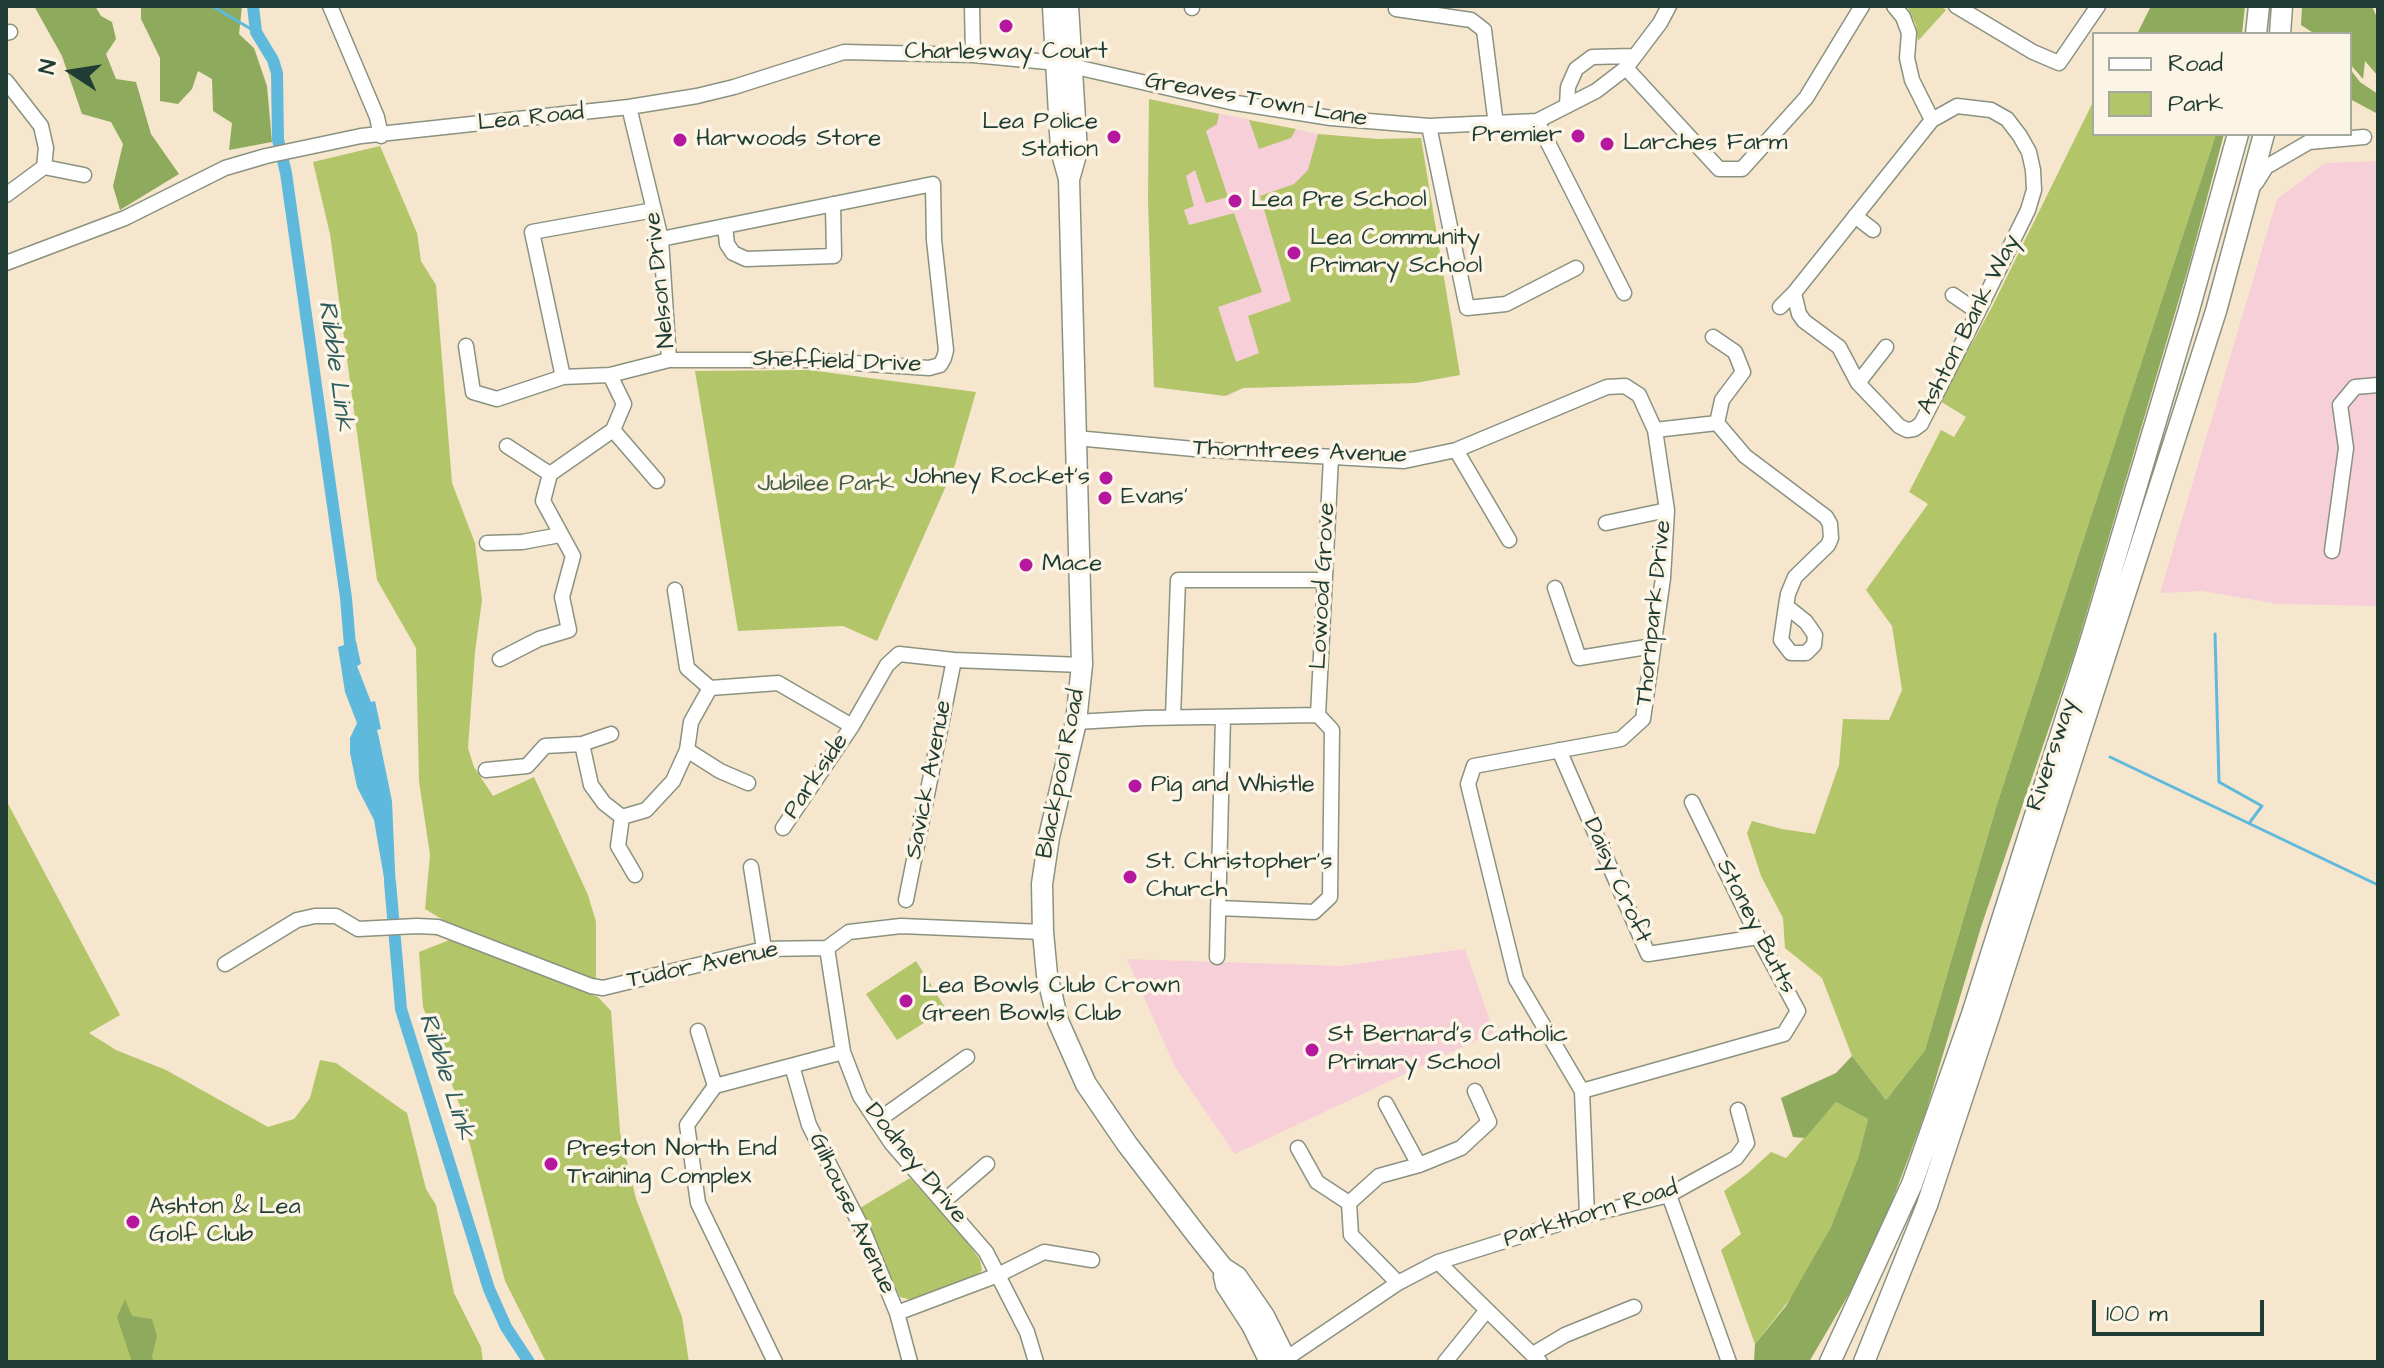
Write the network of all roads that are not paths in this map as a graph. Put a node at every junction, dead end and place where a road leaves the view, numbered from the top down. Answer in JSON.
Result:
{"nodes":[{"id":1,"x":330,"y":6,"type":"edge"},
{"id":2,"x":972,"y":6,"type":"edge"},
{"id":3,"x":1053,"y":6,"type":"edge"},
{"id":4,"x":1068,"y":6,"type":"edge"},
{"id":5,"x":1669,"y":6,"type":"edge"},
{"id":6,"x":1862,"y":6,"type":"edge"},
{"id":7,"x":1894,"y":6,"type":"edge"},
{"id":8,"x":1956,"y":6,"type":"edge"},
{"id":9,"x":2098,"y":6,"type":"edge"},
{"id":10,"x":2259,"y":6,"type":"edge"},
{"id":11,"x":1396,"y":9,"type":"dead end"},
{"id":12,"x":2256,"y":32,"type":"edge"},
{"id":13,"x":973,"y":55,"type":"junction"},
{"id":14,"x":1630,"y":62,"type":"junction"},
{"id":15,"x":1065,"y":64,"type":"junction"},
{"id":16,"x":6,"y":81,"type":"edge"},
{"id":17,"x":1567,"y":106,"type":"junction"},
{"id":18,"x":629,"y":107,"type":"junction"},
{"id":19,"x":1932,"y":120,"type":"junction"},
{"id":20,"x":1537,"y":121,"type":"junction"},
{"id":21,"x":1496,"y":125,"type":"junction"},
{"id":22,"x":1429,"y":126,"type":"junction"},
{"id":23,"x":381,"y":136,"type":"junction"},
{"id":24,"x":2237,"y":136,"type":"edge"},
{"id":25,"x":2249,"y":136,"type":"edge"},
{"id":26,"x":2263,"y":136,"type":"edge"},
{"id":27,"x":2364,"y":137,"type":"edge"},
{"id":28,"x":44,"y":167,"type":"junction"},
{"id":29,"x":84,"y":175,"type":"dead end"},
{"id":30,"x":6,"y":195,"type":"edge"},
{"id":31,"x":2247,"y":199,"type":"junction"},
{"id":32,"x":833,"y":204,"type":"junction"},
{"id":33,"x":654,"y":210,"type":"junction"},
{"id":34,"x":1855,"y":216,"type":"junction"},
{"id":35,"x":725,"y":226,"type":"junction"},
{"id":36,"x":1873,"y":230,"type":"dead end"},
{"id":37,"x":661,"y":239,"type":"junction"},
{"id":38,"x":6,"y":263,"type":"edge"},
{"id":39,"x":1576,"y":268,"type":"dead end"},
{"id":40,"x":1624,"y":293,"type":"dead end"},
{"id":41,"x":1794,"y":293,"type":"junction"},
{"id":42,"x":1953,"y":295,"type":"dead end"},
{"id":43,"x":1780,"y":307,"type":"dead end"},
{"id":44,"x":2189,"y":310,"type":"junction"},
{"id":45,"x":1978,"y":312,"type":"junction"},
{"id":46,"x":1713,"y":337,"type":"dead end"},
{"id":47,"x":466,"y":346,"type":"dead end"},
{"id":48,"x":1886,"y":347,"type":"dead end"},
{"id":49,"x":669,"y":360,"type":"junction"},
{"id":50,"x":610,"y":375,"type":"junction"},
{"id":51,"x":563,"y":377,"type":"junction"},
{"id":52,"x":1858,"y":383,"type":"junction"},
{"id":53,"x":2378,"y":385,"type":"edge"},
{"id":54,"x":1607,"y":387,"type":"joint"},
{"id":55,"x":1717,"y":423,"type":"junction"},
{"id":56,"x":613,"y":430,"type":"junction"},
{"id":57,"x":1655,"y":430,"type":"junction"},
{"id":58,"x":1076,"y":438,"type":"junction"},
{"id":59,"x":507,"y":446,"type":"dead end"},
{"id":60,"x":1456,"y":450,"type":"junction"},
{"id":61,"x":1331,"y":457,"type":"junction"},
{"id":62,"x":550,"y":474,"type":"junction"},
{"id":63,"x":657,"y":481,"type":"dead end"},
{"id":64,"x":1667,"y":510,"type":"junction"},
{"id":65,"x":1606,"y":523,"type":"dead end"},
{"id":66,"x":560,"y":535,"type":"junction"},
{"id":67,"x":1509,"y":540,"type":"dead end"},
{"id":68,"x":487,"y":543,"type":"dead end"},
{"id":69,"x":2332,"y":551,"type":"dead end"},
{"id":70,"x":1325,"y":580,"type":"junction"},
{"id":71,"x":1555,"y":588,"type":"dead end"},
{"id":72,"x":675,"y":590,"type":"dead end"},
{"id":73,"x":1786,"y":606,"type":"dead end"},
{"id":74,"x":1653,"y":646,"type":"junction"},
{"id":75,"x":500,"y":659,"type":"dead end"},
{"id":76,"x":954,"y":660,"type":"junction"},
{"id":77,"x":1082,"y":665,"type":"junction"},
{"id":78,"x":710,"y":688,"type":"junction"},
{"id":79,"x":1318,"y":715,"type":"junction"},
{"id":80,"x":1173,"y":717,"type":"junction"},
{"id":81,"x":1223,"y":717,"type":"junction"},
{"id":82,"x":1076,"y":722,"type":"junction"},
{"id":83,"x":852,"y":726,"type":"junction"},
{"id":84,"x":611,"y":734,"type":"dead end"},
{"id":85,"x":582,"y":744,"type":"junction"},
{"id":86,"x":687,"y":750,"type":"junction"},
{"id":87,"x":1559,"y":750,"type":"junction"},
{"id":88,"x":486,"y":770,"type":"dead end"},
{"id":89,"x":748,"y":783,"type":"dead end"},
{"id":90,"x":1692,"y":802,"type":"dead end"},
{"id":91,"x":622,"y":817,"type":"junction"},
{"id":92,"x":783,"y":828,"type":"dead end"},
{"id":93,"x":751,"y":867,"type":"dead end"},
{"id":94,"x":635,"y":875,"type":"dead end"},
{"id":95,"x":906,"y":900,"type":"dead end"},
{"id":96,"x":1218,"y":908,"type":"junction"},
{"id":97,"x":1043,"y":932,"type":"junction"},
{"id":98,"x":1758,"y":937,"type":"junction"},
{"id":99,"x":827,"y":948,"type":"junction"},
{"id":100,"x":764,"y":949,"type":"junction"},
{"id":101,"x":1217,"y":957,"type":"dead end"},
{"id":102,"x":225,"y":964,"type":"dead end"},
{"id":103,"x":698,"y":1031,"type":"dead end"},
{"id":104,"x":843,"y":1052,"type":"junction"},
{"id":105,"x":967,"y":1057,"type":"dead end"},
{"id":106,"x":792,"y":1066,"type":"junction"},
{"id":107,"x":715,"y":1086,"type":"junction"},
{"id":108,"x":1475,"y":1091,"type":"dead end"},
{"id":109,"x":1582,"y":1091,"type":"junction"},
{"id":110,"x":1386,"y":1104,"type":"dead end"},
{"id":111,"x":1738,"y":1110,"type":"dead end"},
{"id":112,"x":877,"y":1121,"type":"junction"},
{"id":113,"x":1298,"y":1148,"type":"dead end"},
{"id":114,"x":987,"y":1164,"type":"dead end"},
{"id":115,"x":1419,"y":1165,"type":"junction"},
{"id":116,"x":1669,"y":1195,"type":"junction"},
{"id":117,"x":943,"y":1202,"type":"junction"},
{"id":118,"x":1349,"y":1203,"type":"junction"},
{"id":119,"x":1587,"y":1215,"type":"junction"},
{"id":120,"x":1092,"y":1260,"type":"dead end"},
{"id":121,"x":1438,"y":1262,"type":"junction"},
{"id":122,"x":998,"y":1275,"type":"junction"},
{"id":123,"x":1398,"y":1283,"type":"junction"},
{"id":124,"x":1634,"y":1307,"type":"dead end"},
{"id":125,"x":1487,"y":1310,"type":"junction"},
{"id":126,"x":897,"y":1313,"type":"junction"},
{"id":127,"x":1536,"y":1358,"type":"edge"},
{"id":128,"x":1281,"y":1361,"type":"edge"},
{"id":129,"x":775,"y":1362,"type":"edge"},
{"id":130,"x":910,"y":1362,"type":"edge"},
{"id":131,"x":1036,"y":1362,"type":"edge"},
{"id":132,"x":1445,"y":1362,"type":"edge"},
{"id":133,"x":1729,"y":1362,"type":"edge"},
{"id":134,"x":1830,"y":1362,"type":"edge"},
{"id":135,"x":1864,"y":1362,"type":"edge"}],
"edges":[{"from":1,"to":23,"type":"street"},
{"from":2,"to":13,"type":"street"},
{"from":3,"to":15,"type":"highway","name":"Blackpool Road"},
{"from":4,"to":15,"type":"highway","name":"Blackpool Road"},
{"from":5,"to":14,"type":"street"},
{"from":6,"to":14,"type":"street"},
{"from":7,"to":19,"type":"street"},
{"from":8,"to":9,"type":"street"},
{"from":10,"to":12,"type":"highway"},
{"from":11,"to":21,"type":"street"},
{"from":13,"to":15,"type":"street","name":"Lea Road"},
{"from":13,"to":18,"type":"street","name":"Lea Road"},
{"from":14,"to":17,"type":"street"},
{"from":14,"to":17,"type":"street"},
{"from":15,"to":22,"type":"street","name":"Greaves Town Lane"},
{"from":15,"to":58,"type":"highway","name":"Blackpool Road"},
{"from":16,"to":28,"type":"street"},
{"from":17,"to":20,"type":"street"},
{"from":18,"to":23,"type":"street","name":"Lea Road"},
{"from":18,"to":33,"type":"street","name":"Nelson Drive"},
{"from":19,"to":34,"type":"street","name":"Ashton Bank Way"},
{"from":19,"to":45,"type":"street","name":"Ashton Bank Way"},
{"from":20,"to":21,"type":"street","name":"Greaves Town Lane"},
{"from":20,"to":40,"type":"street"},
{"from":21,"to":22,"type":"street","name":"Greaves Town Lane"},
{"from":22,"to":39,"type":"street"},
{"from":23,"to":38,"type":"street","name":"Lea Road"},
{"from":24,"to":44,"type":"highway","name":"Riversway"},
{"from":25,"to":44,"type":"highway"},
{"from":26,"to":31,"type":"highway","name":"Riversway"},
{"from":27,"to":31,"type":"street"},
{"from":28,"to":29,"type":"street"},
{"from":28,"to":30,"type":"street"},
{"from":31,"to":135,"type":"highway","name":"Riversway"},
{"from":32,"to":35,"type":"street","name":"Sheffield Drive"},
{"from":32,"to":35,"type":"street"},
{"from":32,"to":49,"type":"street","name":"Sheffield Drive"},
{"from":33,"to":37,"type":"street","name":"Nelson Drive"},
{"from":33,"to":51,"type":"street"},
{"from":34,"to":36,"type":"street"},
{"from":34,"to":41,"type":"street","name":"Ashton Bank Way"},
{"from":35,"to":37,"type":"street","name":"Sheffield Drive"},
{"from":37,"to":49,"type":"street","name":"Nelson Drive"},
{"from":41,"to":43,"type":"street","name":"Ashton Bank Way"},
{"from":41,"to":52,"type":"street","name":"Ashton Bank Way"},
{"from":42,"to":45,"type":"street"},
{"from":44,"to":134,"type":"highway","name":"Riversway"},
{"from":45,"to":52,"type":"street","name":"Ashton Bank Way"},
{"from":46,"to":55,"type":"street"},
{"from":47,"to":51,"type":"street","name":"Sheffield Drive"},
{"from":48,"to":52,"type":"street"},
{"from":49,"to":50,"type":"street","name":"Sheffield Drive"},
{"from":50,"to":51,"type":"street","name":"Sheffield Drive"},
{"from":50,"to":56,"type":"street"},
{"from":53,"to":69,"type":"street"},
{"from":54,"to":57,"type":"street","name":"Thornpark Drive"},
{"from":54,"to":60,"type":"street","name":"Thorntrees Avenue"},
{"from":55,"to":57,"type":"street"},
{"from":55,"to":73,"type":"street"},
{"from":56,"to":62,"type":"street"},
{"from":56,"to":63,"type":"street"},
{"from":57,"to":64,"type":"street","name":"Thornpark Drive"},
{"from":58,"to":61,"type":"street","name":"Thorntrees Avenue"},
{"from":58,"to":77,"type":"highway","name":"Blackpool Road"},
{"from":59,"to":62,"type":"street"},
{"from":60,"to":61,"type":"street","name":"Thorntrees Avenue"},
{"from":60,"to":67,"type":"street"},
{"from":61,"to":70,"type":"street","name":"Lowood Grove"},
{"from":62,"to":66,"type":"street"},
{"from":64,"to":65,"type":"street"},
{"from":64,"to":74,"type":"street","name":"Thornpark Drive"},
{"from":66,"to":68,"type":"street"},
{"from":66,"to":75,"type":"street"},
{"from":70,"to":79,"type":"street","name":"Lowood Grove"},
{"from":70,"to":80,"type":"street"},
{"from":71,"to":74,"type":"street"},
{"from":72,"to":78,"type":"street"},
{"from":74,"to":87,"type":"street","name":"Thornpark Drive"},
{"from":76,"to":77,"type":"street"},
{"from":76,"to":83,"type":"street","name":"Parkside"},
{"from":76,"to":95,"type":"street","name":"Savick Avenue"},
{"from":77,"to":82,"type":"highway","name":"Blackpool Road"},
{"from":78,"to":83,"type":"street","name":"Parkside"},
{"from":78,"to":86,"type":"street"},
{"from":79,"to":81,"type":"street"},
{"from":79,"to":96,"type":"street"},
{"from":80,"to":81,"type":"street"},
{"from":80,"to":82,"type":"street"},
{"from":81,"to":96,"type":"street"},
{"from":82,"to":97,"type":"highway","name":"Blackpool Road"},
{"from":83,"to":92,"type":"street","name":"Parkside"},
{"from":84,"to":85,"type":"street"},
{"from":85,"to":88,"type":"street"},
{"from":85,"to":91,"type":"street"},
{"from":86,"to":89,"type":"street"},
{"from":86,"to":91,"type":"street"},
{"from":87,"to":98,"type":"street","name":"Daisy Croft"},
{"from":87,"to":109,"type":"street","name":"Thornpark Drive"},
{"from":90,"to":98,"type":"street","name":"Stoney Butts"},
{"from":91,"to":94,"type":"street"},
{"from":93,"to":100,"type":"street"},
{"from":96,"to":101,"type":"street"},
{"from":97,"to":99,"type":"street","name":"Tudor Avenue"},
{"from":97,"to":128,"type":"highway","name":"Blackpool Road"},
{"from":98,"to":109,"type":"street","name":"Stoney Butts"},
{"from":99,"to":100,"type":"street","name":"Tudor Avenue"},
{"from":99,"to":104,"type":"street","name":"Dodney Drive"},
{"from":100,"to":102,"type":"street","name":"Tudor Avenue"},
{"from":103,"to":107,"type":"street"},
{"from":104,"to":106,"type":"street"},
{"from":104,"to":112,"type":"street","name":"Dodney Drive"},
{"from":105,"to":112,"type":"street"},
{"from":106,"to":107,"type":"street"},
{"from":106,"to":126,"type":"street","name":"Gilhouse Avenue"},
{"from":107,"to":129,"type":"street"},
{"from":108,"to":115,"type":"street"},
{"from":109,"to":119,"type":"street"},
{"from":110,"to":115,"type":"street"},
{"from":111,"to":116,"type":"street","name":"Parkthorn Road"},
{"from":112,"to":117,"type":"street","name":"Dodney Drive"},
{"from":113,"to":118,"type":"street"},
{"from":114,"to":117,"type":"street"},
{"from":115,"to":118,"type":"street"},
{"from":116,"to":119,"type":"street","name":"Parkthorn Road"},
{"from":116,"to":133,"type":"street"},
{"from":117,"to":122,"type":"street","name":"Dodney Drive"},
{"from":118,"to":123,"type":"street"},
{"from":119,"to":121,"type":"street","name":"Parkthorn Road"},
{"from":120,"to":122,"type":"street"},
{"from":121,"to":123,"type":"street","name":"Parkthorn Road"},
{"from":121,"to":125,"type":"street"},
{"from":122,"to":126,"type":"street"},
{"from":122,"to":131,"type":"street","name":"Dodney Drive"},
{"from":123,"to":128,"type":"street","name":"Parkthorn Road"},
{"from":124,"to":127,"type":"street"},
{"from":125,"to":127,"type":"street"},
{"from":125,"to":132,"type":"street"},
{"from":126,"to":130,"type":"street","name":"Gilhouse Avenue"}]}
